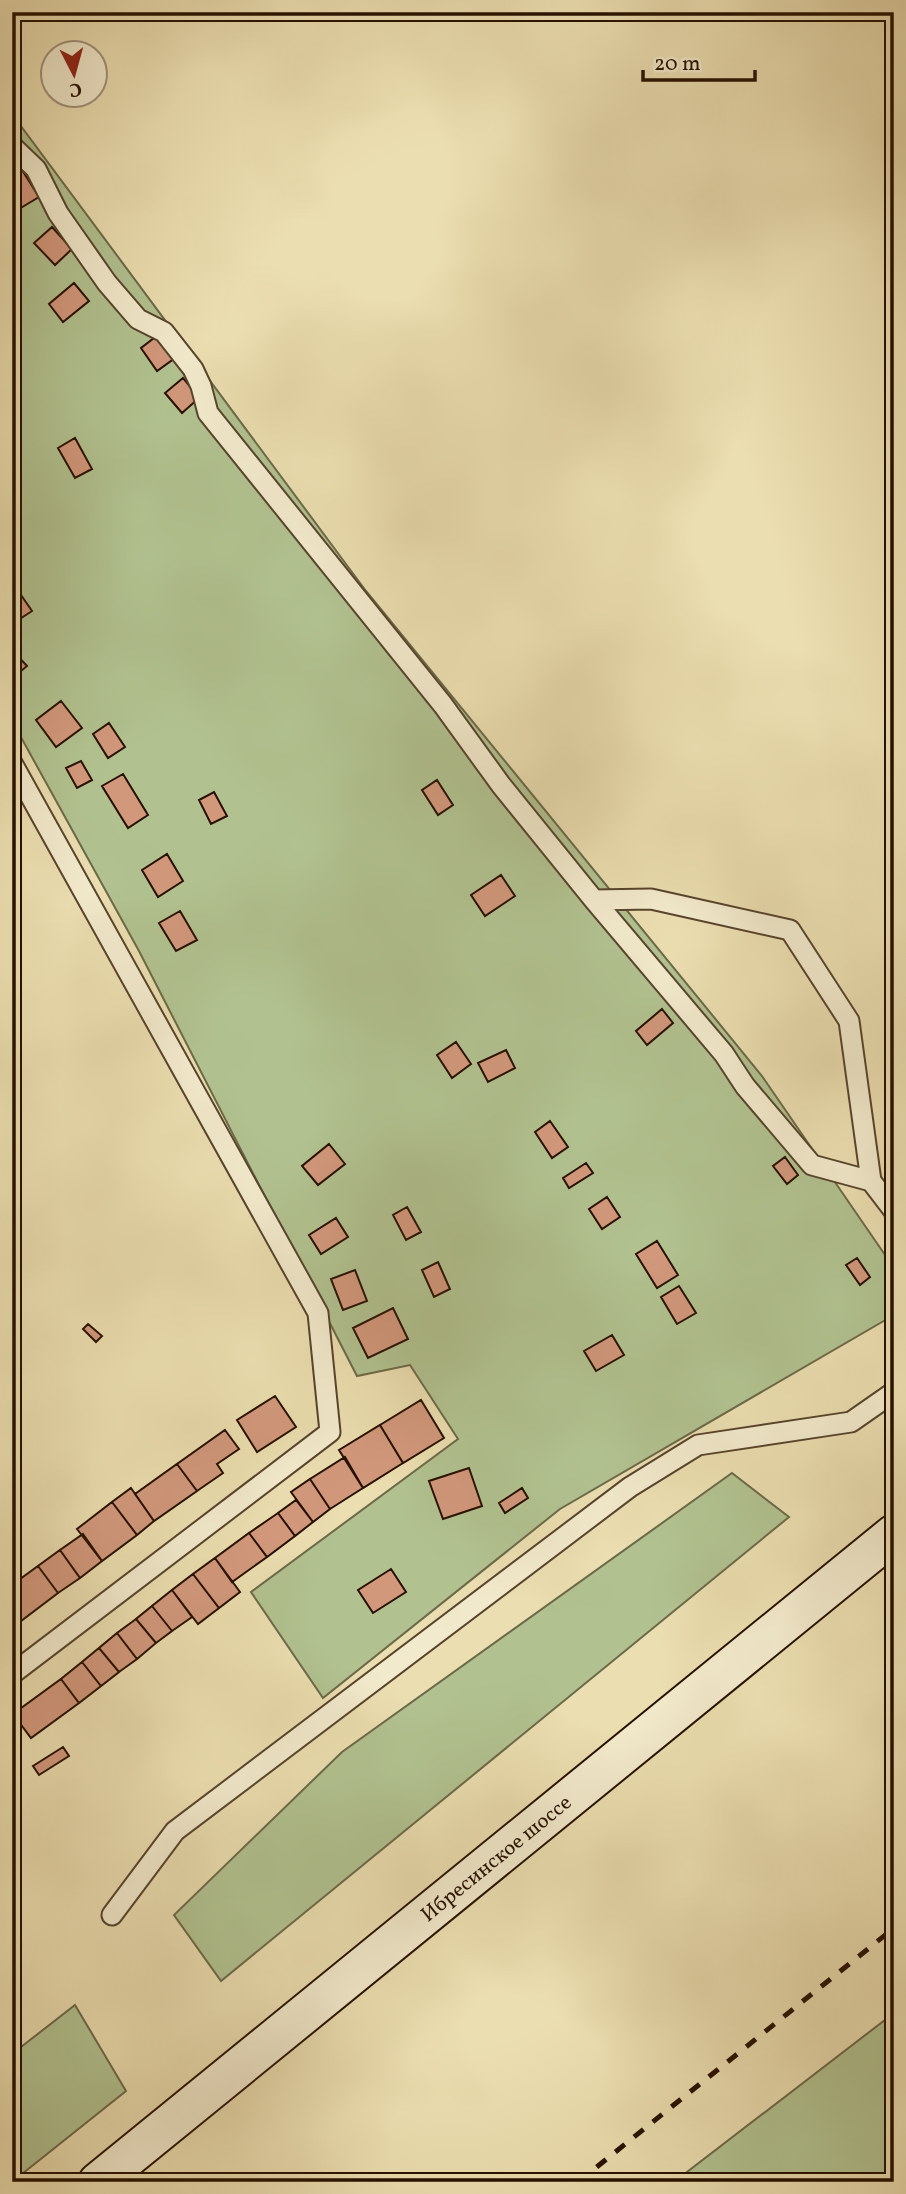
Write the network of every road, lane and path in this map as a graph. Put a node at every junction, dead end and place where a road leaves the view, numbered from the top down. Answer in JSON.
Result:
{"nodes":[{"id":1,"x":12,"y":146,"type":"edge"},
{"id":2,"x":12,"y":764,"type":"edge"},
{"id":3,"x":594,"y":900,"type":"junction"},
{"id":4,"x":871,"y":1181,"type":"junction"},
{"id":5,"x":894,"y":1211,"type":"edge"},
{"id":6,"x":894,"y":1392,"type":"edge"},
{"id":7,"x":894,"y":1534,"type":"edge"},
{"id":8,"x":12,"y":1674,"type":"edge"},
{"id":9,"x":112,"y":1914,"type":"dead end"},
{"id":10,"x":98,"y":2182,"type":"edge"}],
"edges":[{"from":1,"to":3,"type":"lane"},
{"from":2,"to":8,"type":"lane"},
{"from":3,"to":4,"type":"lane"},
{"from":3,"to":4,"type":"lane"},
{"from":4,"to":5,"type":"lane"},
{"from":6,"to":9,"type":"lane"},
{"from":7,"to":10,"type":"main road","name":"Ибресинское шоссе"}]}
